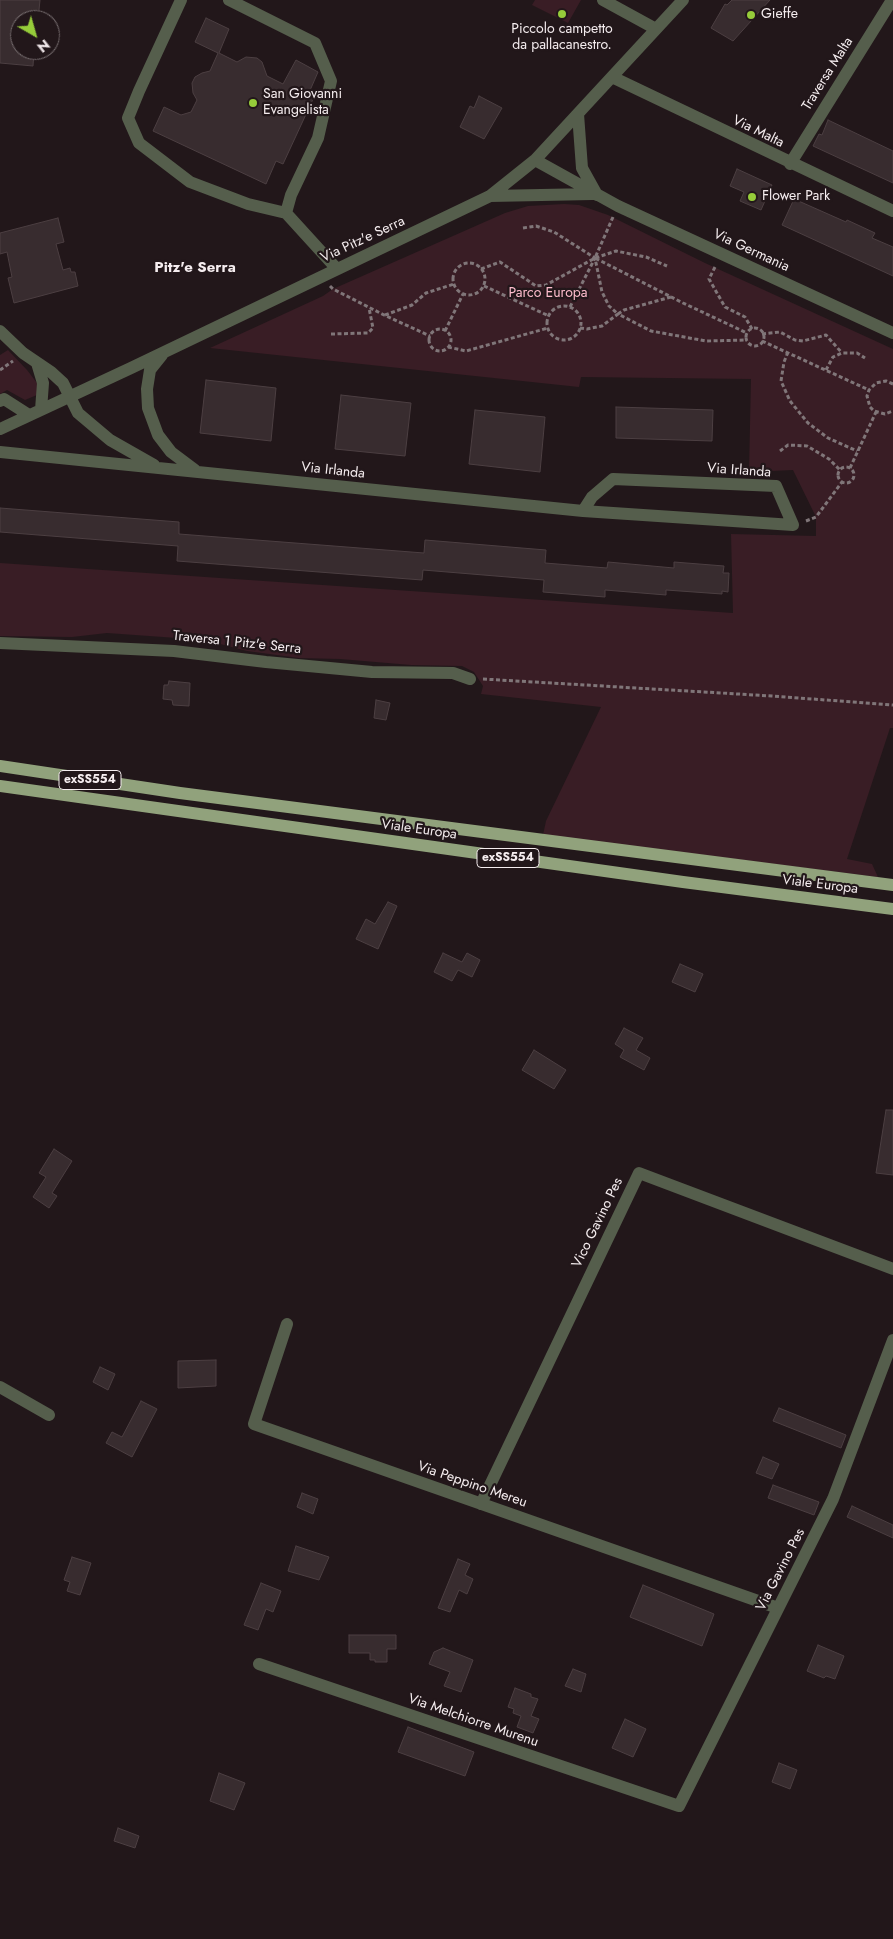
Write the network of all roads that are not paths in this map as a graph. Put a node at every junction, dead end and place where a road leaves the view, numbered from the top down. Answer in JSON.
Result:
{"nodes":[{"id":1,"x":181,"y":0,"type":"edge"},
{"id":2,"x":230,"y":0,"type":"edge"},
{"id":3,"x":602,"y":0,"type":"edge"},
{"id":4,"x":683,"y":0,"type":"edge"},
{"id":5,"x":892,"y":0,"type":"edge"},
{"id":6,"x":656,"y":30,"type":"junction"},
{"id":7,"x":612,"y":78,"type":"junction"},
{"id":8,"x":578,"y":114,"type":"junction"},
{"id":9,"x":535,"y":160,"type":"junction"},
{"id":10,"x":790,"y":164,"type":"junction"},
{"id":11,"x":597,"y":194,"type":"junction"},
{"id":12,"x":490,"y":196,"type":"junction"},
{"id":13,"x":893,"y":211,"type":"edge"},
{"id":14,"x":286,"y":213,"type":"junction"},
{"id":15,"x":335,"y":270,"type":"junction"},
{"id":16,"x":0,"y":331,"type":"edge"},
{"id":17,"x":893,"y":333,"type":"edge"},
{"id":18,"x":165,"y":352,"type":"junction"},
{"id":19,"x":37,"y":362,"type":"junction"},
{"id":20,"x":70,"y":396,"type":"junction"},
{"id":21,"x":0,"y":401,"type":"edge"},
{"id":22,"x":41,"y":410,"type":"junction"},
{"id":23,"x":29,"y":416,"type":"junction"},
{"id":24,"x":0,"y":429,"type":"edge"},
{"id":25,"x":0,"y":452,"type":"edge"},
{"id":26,"x":159,"y":468,"type":"junction"},
{"id":27,"x":200,"y":472,"type":"junction"},
{"id":28,"x":583,"y":511,"type":"junction"},
{"id":29,"x":0,"y":643,"type":"edge"},
{"id":30,"x":470,"y":679,"type":"road end"},
{"id":31,"x":0,"y":766,"type":"edge"},
{"id":32,"x":0,"y":786,"type":"edge"},
{"id":33,"x":893,"y":885,"type":"edge"},
{"id":34,"x":893,"y":909,"type":"edge"},
{"id":35,"x":893,"y":1269,"type":"edge"},
{"id":36,"x":287,"y":1324,"type":"dead end"},
{"id":37,"x":893,"y":1340,"type":"edge"},
{"id":38,"x":0,"y":1387,"type":"edge"},
{"id":39,"x":49,"y":1415,"type":"dead end"},
{"id":40,"x":481,"y":1504,"type":"junction"},
{"id":41,"x":778,"y":1608,"type":"junction"},
{"id":42,"x":259,"y":1664,"type":"dead end"},
{"id":43,"x":678,"y":1806,"type":"joint"}],
"edges":[{"from":1,"to":14,"type":"street"},
{"from":2,"to":14,"type":"street"},
{"from":3,"to":6,"type":"street"},
{"from":4,"to":6,"type":"street","name":"Via Pitz'e Serra"},
{"from":5,"to":10,"type":"street","name":"Traversa Malta"},
{"from":6,"to":7,"type":"street","name":"Via Pitz'e Serra"},
{"from":7,"to":8,"type":"street","name":"Via Pitz'e Serra"},
{"from":7,"to":10,"type":"street","name":"Via Malta"},
{"from":8,"to":9,"type":"street","name":"Via Pitz'e Serra"},
{"from":8,"to":11,"type":"street"},
{"from":9,"to":11,"type":"street","name":"Via Germania"},
{"from":9,"to":12,"type":"street","name":"Via Pitz'e Serra"},
{"from":10,"to":13,"type":"street","name":"Via Malta"},
{"from":11,"to":12,"type":"street","name":"Via Germania"},
{"from":11,"to":17,"type":"street","name":"Via Germania"},
{"from":12,"to":15,"type":"street","name":"Via Pitz'e Serra"},
{"from":14,"to":15,"type":"street"},
{"from":15,"to":18,"type":"street","name":"Via Pitz'e Serra"},
{"from":16,"to":19,"type":"street","name":"Via Irlanda"},
{"from":18,"to":20,"type":"street","name":"Via Pitz'e Serra"},
{"from":18,"to":27,"type":"street","name":"Via Irlanda"},
{"from":19,"to":20,"type":"street","name":"Via Irlanda"},
{"from":19,"to":22,"type":"street"},
{"from":20,"to":22,"type":"street","name":"Via Pitz'e Serra"},
{"from":20,"to":26,"type":"street","name":"Via Irlanda"},
{"from":21,"to":23,"type":"street"},
{"from":22,"to":23,"type":"street","name":"Via Pitz'e Serra"},
{"from":23,"to":24,"type":"street","name":"Via Pitz'e Serra"},
{"from":25,"to":26,"type":"street","name":"Via Irlanda"},
{"from":26,"to":27,"type":"street","name":"Via Irlanda"},
{"from":27,"to":28,"type":"street","name":"Via Irlanda"},
{"from":28,"to":28,"type":"street","name":"Via Irlanda"},
{"from":29,"to":30,"type":"street","name":"Traversa 1 Pitz'e Serra"},
{"from":31,"to":33,"type":"main road","name":"Viale Europa","number":"exSS554"},
{"from":32,"to":34,"type":"main road","name":"Viale Europa","number":"exSS554"},
{"from":35,"to":40,"type":"street","name":"Vico Gavino Pes"},
{"from":36,"to":40,"type":"street","name":"Via Peppino Mereu"},
{"from":37,"to":41,"type":"street","name":"Via Gavino Pes"},
{"from":38,"to":39,"type":"street"},
{"from":40,"to":41,"type":"street","name":"Via Peppino Mereu"},
{"from":41,"to":43,"type":"street","name":"Via Gavino Pes"},
{"from":42,"to":43,"type":"street","name":"Via Melchiorre Murenu"}]}
